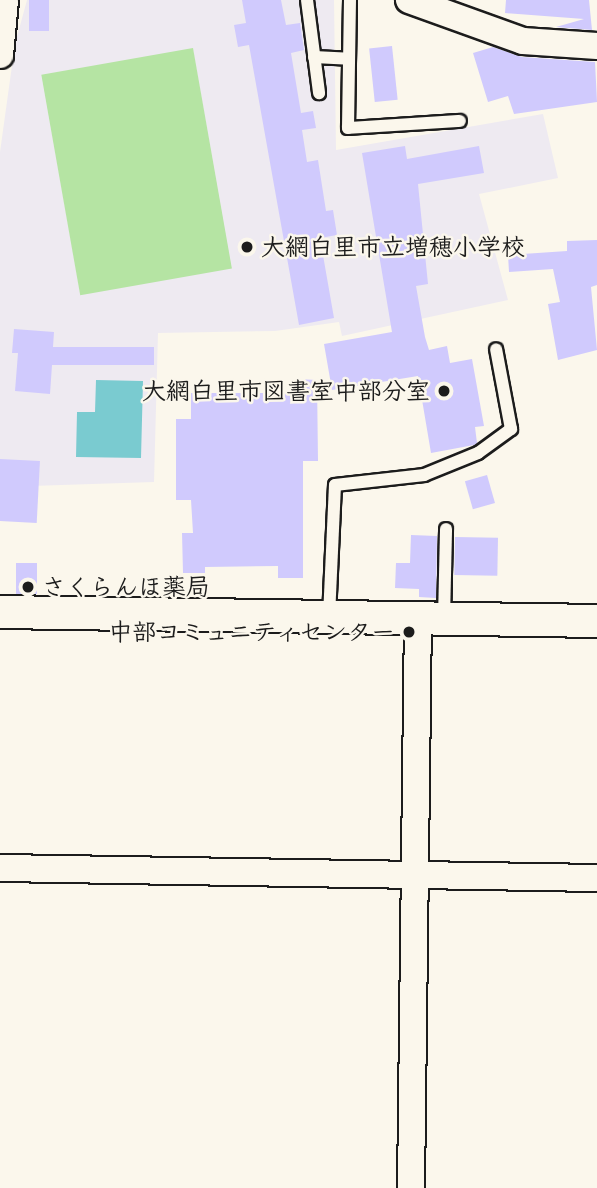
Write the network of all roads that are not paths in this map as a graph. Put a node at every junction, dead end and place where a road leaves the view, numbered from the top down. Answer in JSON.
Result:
{"nodes":[{"id":1,"x":5,"y":0,"type":"edge"},
{"id":2,"x":307,"y":0,"type":"edge"},
{"id":3,"x":350,"y":0,"type":"edge"},
{"id":4,"x":409,"y":0,"type":"edge"},
{"id":5,"x":597,"y":46,"type":"edge"},
{"id":6,"x":0,"y":55,"type":"edge"},
{"id":7,"x":314,"y":57,"type":"junction"},
{"id":8,"x":349,"y":59,"type":"junction"},
{"id":9,"x":319,"y":93,"type":"dead end"},
{"id":10,"x":460,"y":121,"type":"dead end"},
{"id":11,"x":496,"y":349,"type":"dead end"},
{"id":12,"x":446,"y":529,"type":"dead end"},
{"id":13,"x":0,"y":612,"type":"edge"},
{"id":14,"x":329,"y":618,"type":"junction"},
{"id":15,"x":431,"y":619,"type":"junction"},
{"id":16,"x":597,"y":621,"type":"edge"},
{"id":17,"x":0,"y":868,"type":"edge"},
{"id":18,"x":415,"y":873,"type":"junction"},
{"id":19,"x":597,"y":878,"type":"edge"},
{"id":20,"x":411,"y":1188,"type":"edge"}],
"edges":[{"from":1,"to":6,"type":"street"},
{"from":2,"to":7,"type":"lane"},
{"from":3,"to":8,"type":"lane"},
{"from":4,"to":5,"type":"street"},
{"from":7,"to":8,"type":"lane"},
{"from":7,"to":9,"type":"lane"},
{"from":8,"to":10,"type":"lane"},
{"from":11,"to":14,"type":"lane"},
{"from":12,"to":15,"type":"lane"},
{"from":13,"to":14,"type":"street"},
{"from":14,"to":15,"type":"street"},
{"from":15,"to":16,"type":"street"},
{"from":15,"to":18,"type":"street"},
{"from":17,"to":18,"type":"street"},
{"from":18,"to":19,"type":"street"},
{"from":18,"to":20,"type":"street"}]}
